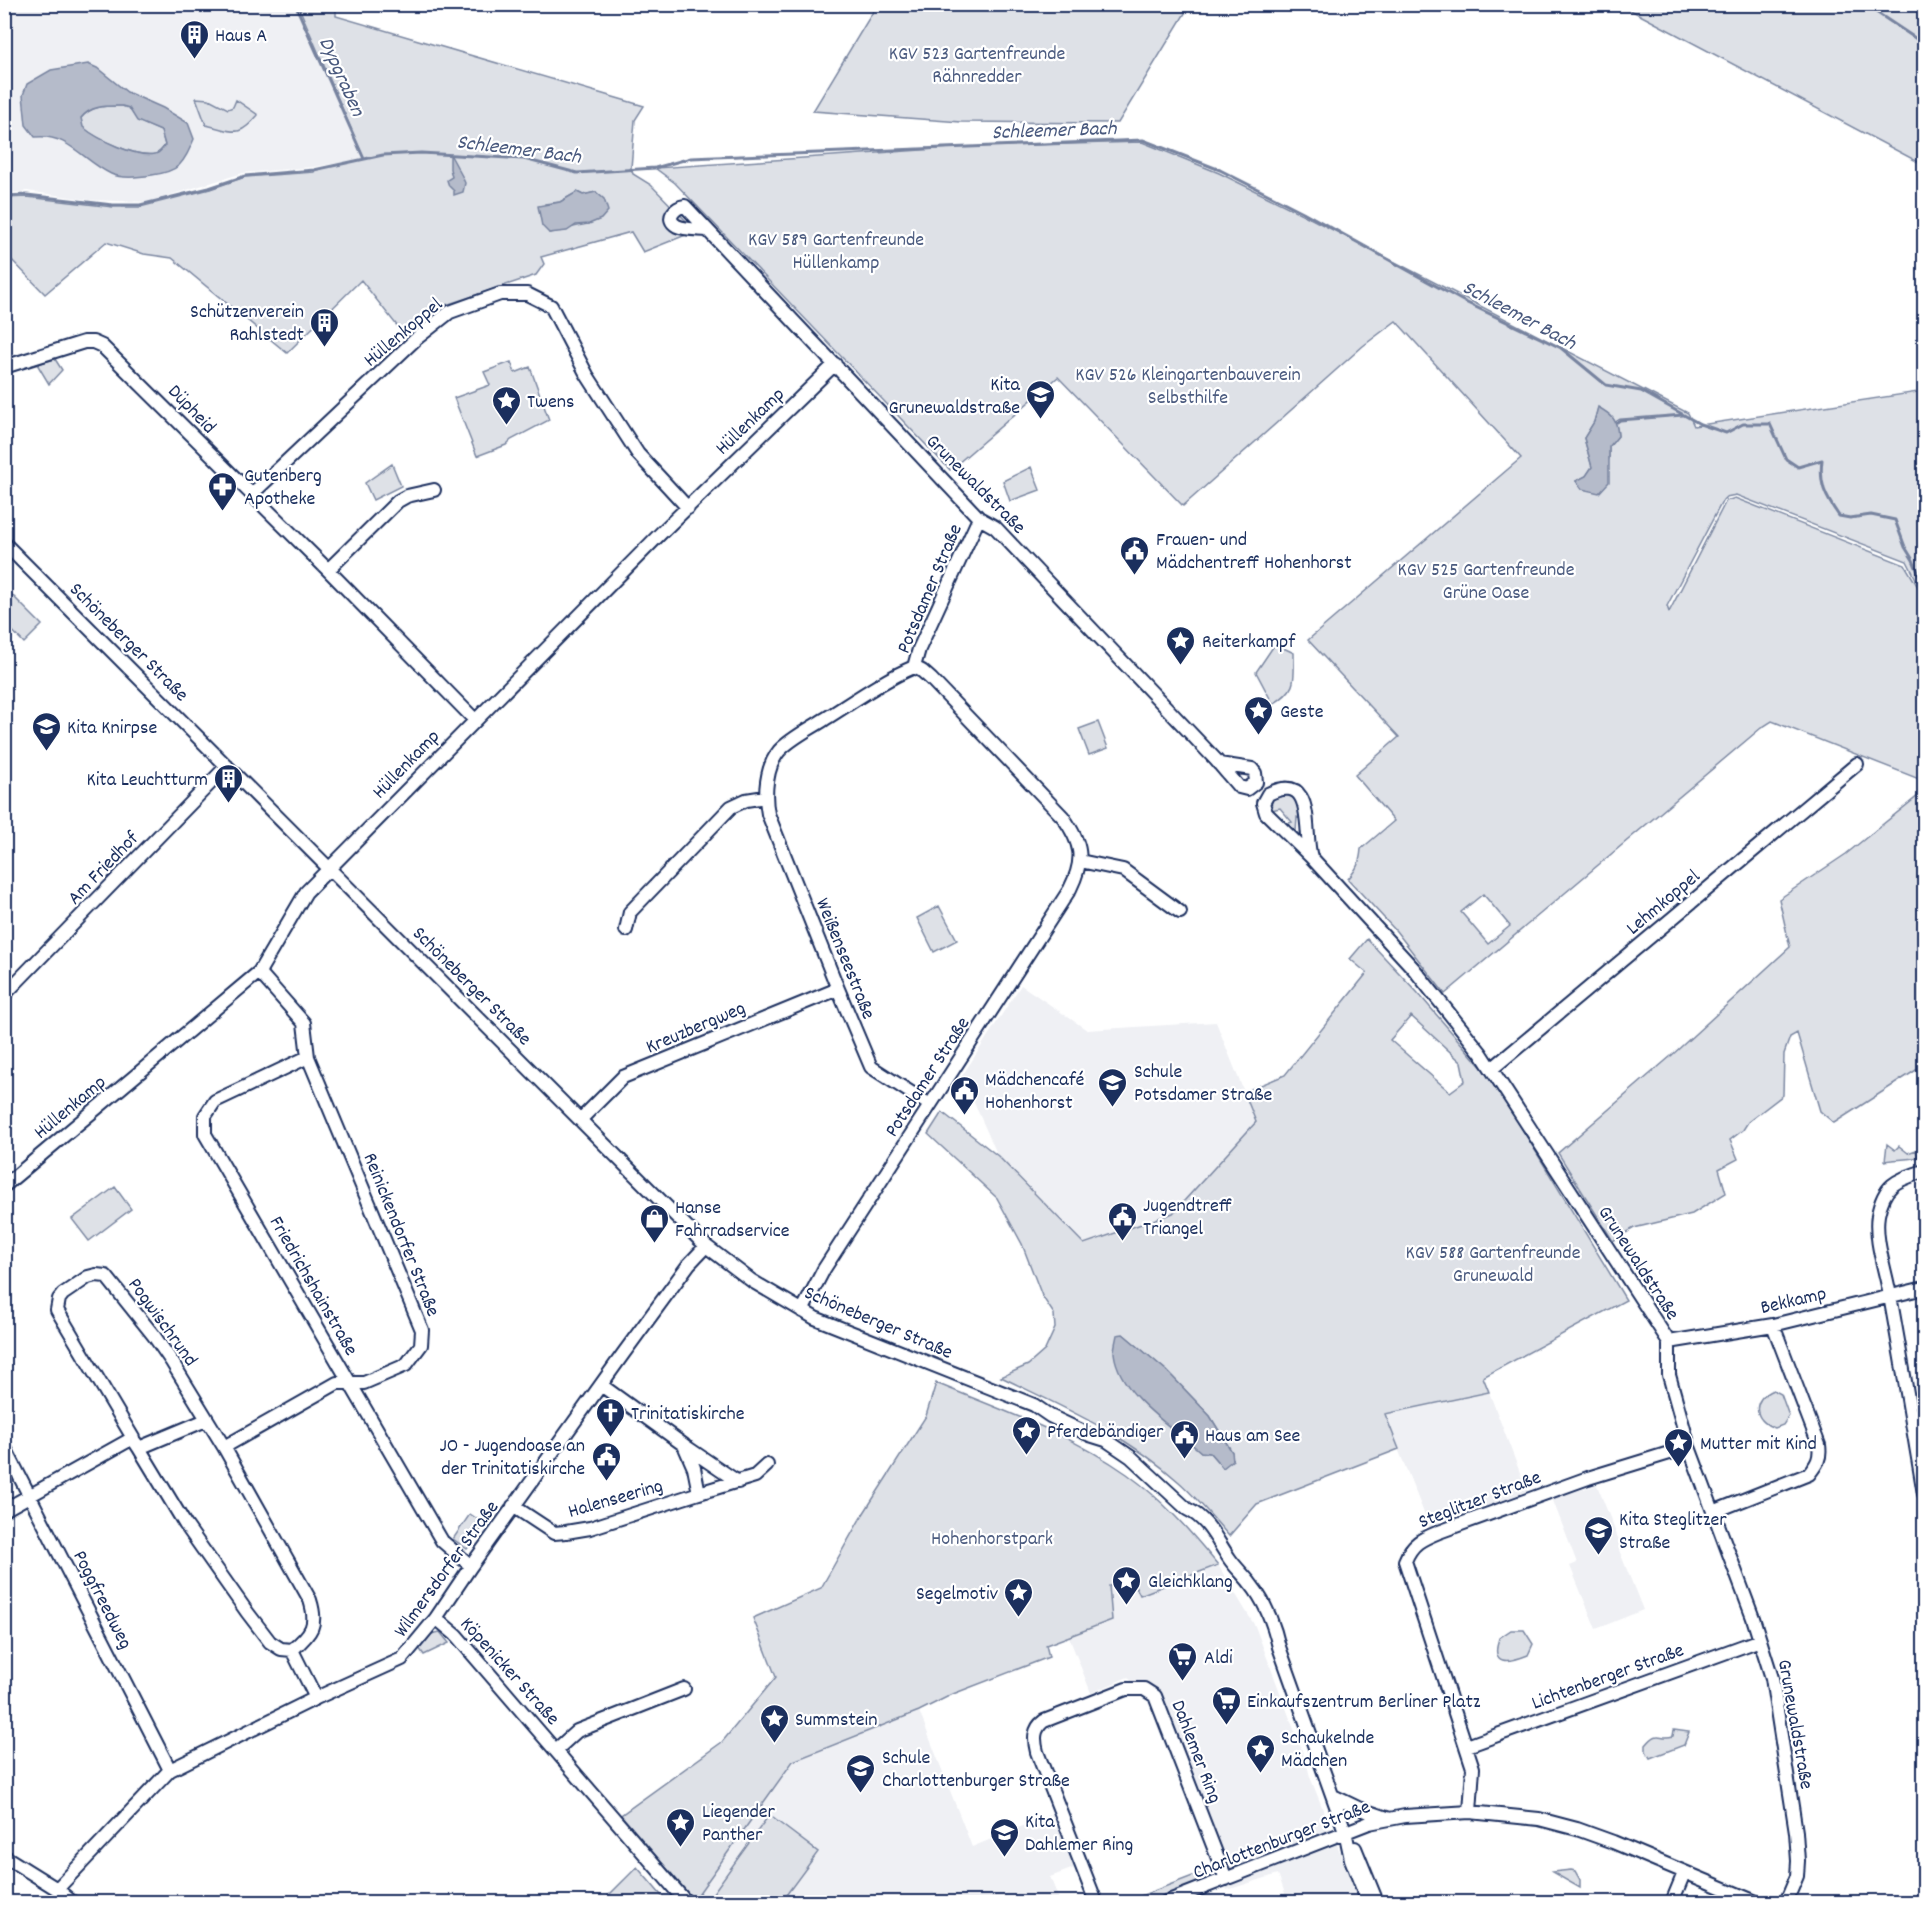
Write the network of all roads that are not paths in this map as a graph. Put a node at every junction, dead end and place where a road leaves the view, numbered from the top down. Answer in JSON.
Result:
{"nodes":[{"id":1,"x":707,"y":230,"type":"dead end"},
{"id":2,"x":835,"y":364,"type":"junction"},
{"id":3,"x":4,"y":367,"type":"edge"},
{"id":4,"x":434,"y":490,"type":"dead end"},
{"id":5,"x":252,"y":494,"type":"junction"},
{"id":6,"x":688,"y":508,"type":"junction"},
{"id":7,"x":980,"y":518,"type":"junction"},
{"id":8,"x":4,"y":543,"type":"edge"},
{"id":9,"x":328,"y":570,"type":"junction"},
{"id":10,"x":914,"y":667,"type":"junction"},
{"id":11,"x":475,"y":720,"type":"junction"},
{"id":12,"x":1219,"y":764,"type":"dead end"},
{"id":13,"x":1857,"y":764,"type":"dead end"},
{"id":14,"x":228,"y":766,"type":"junction"},
{"id":15,"x":765,"y":796,"type":"junction"},
{"id":16,"x":1311,"y":857,"type":"junction"},
{"id":17,"x":1080,"y":861,"type":"junction"},
{"id":18,"x":329,"y":868,"type":"junction"},
{"id":19,"x":1180,"y":912,"type":"dead end"},
{"id":20,"x":626,"y":930,"type":"dead end"},
{"id":21,"x":259,"y":972,"type":"junction"},
{"id":22,"x":838,"y":989,"type":"junction"},
{"id":23,"x":4,"y":995,"type":"edge"},
{"id":24,"x":308,"y":1057,"type":"junction"},
{"id":25,"x":1493,"y":1068,"type":"junction"},
{"id":26,"x":930,"y":1106,"type":"junction"},
{"id":27,"x":580,"y":1120,"type":"junction"},
{"id":28,"x":1924,"y":1171,"type":"edge"},
{"id":29,"x":4,"y":1186,"type":"edge"},
{"id":30,"x":705,"y":1246,"type":"junction"},
{"id":31,"x":1924,"y":1288,"type":"edge"},
{"id":32,"x":1890,"y":1296,"type":"junction"},
{"id":33,"x":802,"y":1311,"type":"junction"},
{"id":34,"x":1773,"y":1324,"type":"junction"},
{"id":35,"x":1669,"y":1342,"type":"junction"},
{"id":36,"x":351,"y":1384,"type":"junction"},
{"id":37,"x":601,"y":1385,"type":"junction"},
{"id":38,"x":206,"y":1420,"type":"junction"},
{"id":39,"x":136,"y":1443,"type":"junction"},
{"id":40,"x":684,"y":1445,"type":"junction"},
{"id":41,"x":4,"y":1446,"type":"edge"},
{"id":42,"x":224,"y":1447,"type":"junction"},
{"id":43,"x":1689,"y":1447,"type":"junction"},
{"id":44,"x":767,"y":1465,"type":"dead end"},
{"id":45,"x":738,"y":1482,"type":"junction"},
{"id":46,"x":699,"y":1493,"type":"junction"},
{"id":47,"x":1924,"y":1494,"type":"edge"},
{"id":48,"x":29,"y":1495,"type":"junction"},
{"id":49,"x":513,"y":1506,"type":"junction"},
{"id":50,"x":4,"y":1510,"type":"edge"},
{"id":51,"x":1713,"y":1512,"type":"junction"},
{"id":52,"x":471,"y":1566,"type":"junction"},
{"id":53,"x":436,"y":1618,"type":"junction"},
{"id":54,"x":1760,"y":1640,"type":"junction"},
{"id":55,"x":292,"y":1650,"type":"junction"},
{"id":56,"x":684,"y":1689,"type":"dead end"},
{"id":57,"x":316,"y":1698,"type":"junction"},
{"id":58,"x":1467,"y":1746,"type":"junction"},
{"id":59,"x":556,"y":1750,"type":"junction"},
{"id":60,"x":170,"y":1770,"type":"junction"},
{"id":61,"x":1333,"y":1796,"type":"junction"},
{"id":62,"x":1470,"y":1812,"type":"junction"},
{"id":63,"x":1388,"y":1818,"type":"junction"},
{"id":64,"x":1346,"y":1831,"type":"junction"},
{"id":65,"x":4,"y":1856,"type":"edge"},
{"id":66,"x":1684,"y":1873,"type":"junction"},
{"id":67,"x":1226,"y":1879,"type":"junction"},
{"id":68,"x":57,"y":1889,"type":"junction"},
{"id":69,"x":72,"y":1902,"type":"edge"},
{"id":70,"x":686,"y":1902,"type":"edge"},
{"id":71,"x":1096,"y":1902,"type":"edge"},
{"id":72,"x":1166,"y":1902,"type":"edge"},
{"id":73,"x":1368,"y":1902,"type":"edge"},
{"id":74,"x":1377,"y":1902,"type":"edge"},
{"id":75,"x":1672,"y":1902,"type":"edge"},
{"id":76,"x":1756,"y":1902,"type":"edge"},
{"id":77,"x":1786,"y":1902,"type":"edge"}],
"edges":[{"from":1,"to":2,"type":"street","name":"Grunewaldstraße"},
{"from":2,"to":6,"type":"street","name":"Hüllenkamp"},
{"from":2,"to":7,"type":"street","name":"Grunewaldstraße"},
{"from":3,"to":5,"type":"street","name":"Düpheid"},
{"from":4,"to":9,"type":"street"},
{"from":5,"to":6,"type":"street","name":"Hüllenkoppel"},
{"from":5,"to":9,"type":"street","name":"Düpheid"},
{"from":6,"to":11,"type":"street","name":"Hüllenkamp"},
{"from":7,"to":10,"type":"street","name":"Potsdamer Straße"},
{"from":7,"to":12,"type":"street","name":"Grunewaldstraße"},
{"from":8,"to":14,"type":"street","name":"Schöneberger Straße"},
{"from":9,"to":11,"type":"street","name":"Düpheid"},
{"from":10,"to":15,"type":"street","name":"Weißenseestraße"},
{"from":10,"to":17,"type":"street","name":"Potsdamer Straße"},
{"from":11,"to":18,"type":"street","name":"Hüllenkamp"},
{"from":13,"to":25,"type":"street","name":"Lehmkoppel"},
{"from":14,"to":18,"type":"street","name":"Schöneberger Straße"},
{"from":14,"to":23,"type":"street","name":"Am Friedhof"},
{"from":15,"to":20,"type":"street"},
{"from":15,"to":22,"type":"street","name":"Weißenseestraße"},
{"from":16,"to":16,"type":"street","name":"Grunewaldstraße"},
{"from":16,"to":25,"type":"street","name":"Grunewaldstraße"},
{"from":17,"to":19,"type":"street"},
{"from":17,"to":26,"type":"street","name":"Potsdamer Straße"},
{"from":18,"to":21,"type":"street","name":"Hüllenkamp"},
{"from":18,"to":27,"type":"street","name":"Schöneberger Straße"},
{"from":21,"to":24,"type":"street","name":"Reinickendorfer Straße"},
{"from":21,"to":29,"type":"street","name":"Hüllenkamp"},
{"from":22,"to":26,"type":"street","name":"Weißenseestraße"},
{"from":22,"to":27,"type":"street","name":"Kreuzbergweg"},
{"from":24,"to":36,"type":"street","name":"Reinickendorfer Straße"},
{"from":24,"to":36,"type":"street","name":"Friedrichshainstraße"},
{"from":25,"to":35,"type":"street","name":"Grunewaldstraße"},
{"from":26,"to":33,"type":"street","name":"Potsdamer Straße"},
{"from":27,"to":30,"type":"street","name":"Schöneberger Straße"},
{"from":28,"to":32,"type":"street"},
{"from":30,"to":33,"type":"street","name":"Schöneberger Straße"},
{"from":30,"to":37,"type":"street","name":"Wilmersdorfer Straße"},
{"from":31,"to":32,"type":"street","name":"Bekkamp"},
{"from":32,"to":34,"type":"street","name":"Bekkamp"},
{"from":32,"to":47,"type":"street"},
{"from":33,"to":61,"type":"street","name":"Schöneberger Straße"},
{"from":34,"to":35,"type":"street","name":"Bekkamp"},
{"from":34,"to":51,"type":"street"},
{"from":35,"to":43,"type":"street","name":"Grunewaldstraße"},
{"from":36,"to":42,"type":"street","name":"Reinickendorfer Straße"},
{"from":36,"to":52,"type":"street","name":"Friedrichshainstraße"},
{"from":37,"to":40,"type":"street"},
{"from":37,"to":49,"type":"street","name":"Wilmersdorfer Straße"},
{"from":38,"to":39,"type":"street"},
{"from":38,"to":39,"type":"street","name":"Pogwischrund"},
{"from":38,"to":42,"type":"street","name":"Pogwischrund"},
{"from":39,"to":48,"type":"street"},
{"from":39,"to":55,"type":"street","name":"Pogwischrund"},
{"from":40,"to":45,"type":"street"},
{"from":40,"to":46,"type":"street"},
{"from":41,"to":48,"type":"street","name":"Poggfreedweg"},
{"from":42,"to":55,"type":"street","name":"Pogwischrund"},
{"from":43,"to":51,"type":"street","name":"Grunewaldstraße"},
{"from":43,"to":58,"type":"street","name":"Steglitzer Straße"},
{"from":44,"to":45,"type":"street","name":"Halenseering"},
{"from":45,"to":46,"type":"street","name":"Halenseering"},
{"from":46,"to":49,"type":"street","name":"Halenseering"},
{"from":48,"to":50,"type":"street"},
{"from":48,"to":60,"type":"street","name":"Poggfreedweg"},
{"from":49,"to":52,"type":"street","name":"Wilmersdorfer Straße"},
{"from":51,"to":54,"type":"street","name":"Grunewaldstraße"},
{"from":52,"to":53,"type":"street","name":"Wilmersdorfer Straße"},
{"from":53,"to":57,"type":"street","name":"Wilmersdorfer Straße"},
{"from":53,"to":59,"type":"street","name":"Köpenicker Straße"},
{"from":54,"to":58,"type":"street","name":"Lichtenberger Straße"},
{"from":54,"to":77,"type":"street","name":"Grunewaldstraße"},
{"from":55,"to":57,"type":"street"},
{"from":56,"to":59,"type":"street","name":"Köpenicker Straße"},
{"from":57,"to":60,"type":"street","name":"Wilmersdorfer Straße"},
{"from":58,"to":62,"type":"street","name":"Steglitzer Straße"},
{"from":59,"to":70,"type":"street","name":"Köpenicker Straße"},
{"from":60,"to":68,"type":"street","name":"Wilmersdorfer Straße"},
{"from":61,"to":63,"type":"street"},
{"from":61,"to":64,"type":"street","name":"Schöneberger Straße"},
{"from":62,"to":63,"type":"street","name":"Charlottenburger Straße"},
{"from":62,"to":66,"type":"street","name":"Charlottenburger Straße"},
{"from":63,"to":64,"type":"street","name":"Charlottenburger Straße"},
{"from":64,"to":67,"type":"street","name":"Charlottenburger Straße"},
{"from":64,"to":73,"type":"street","name":"Schöneberger Straße"},
{"from":64,"to":74,"type":"street","name":"Schöneberger Straße"},
{"from":65,"to":68,"type":"street"},
{"from":66,"to":75,"type":"street"},
{"from":66,"to":76,"type":"street","name":"Charlottenburger Straße"},
{"from":67,"to":71,"type":"street","name":"Dahlemer Ring"},
{"from":67,"to":72,"type":"street","name":"Charlottenburger Straße"},
{"from":68,"to":69,"type":"street"}]}
